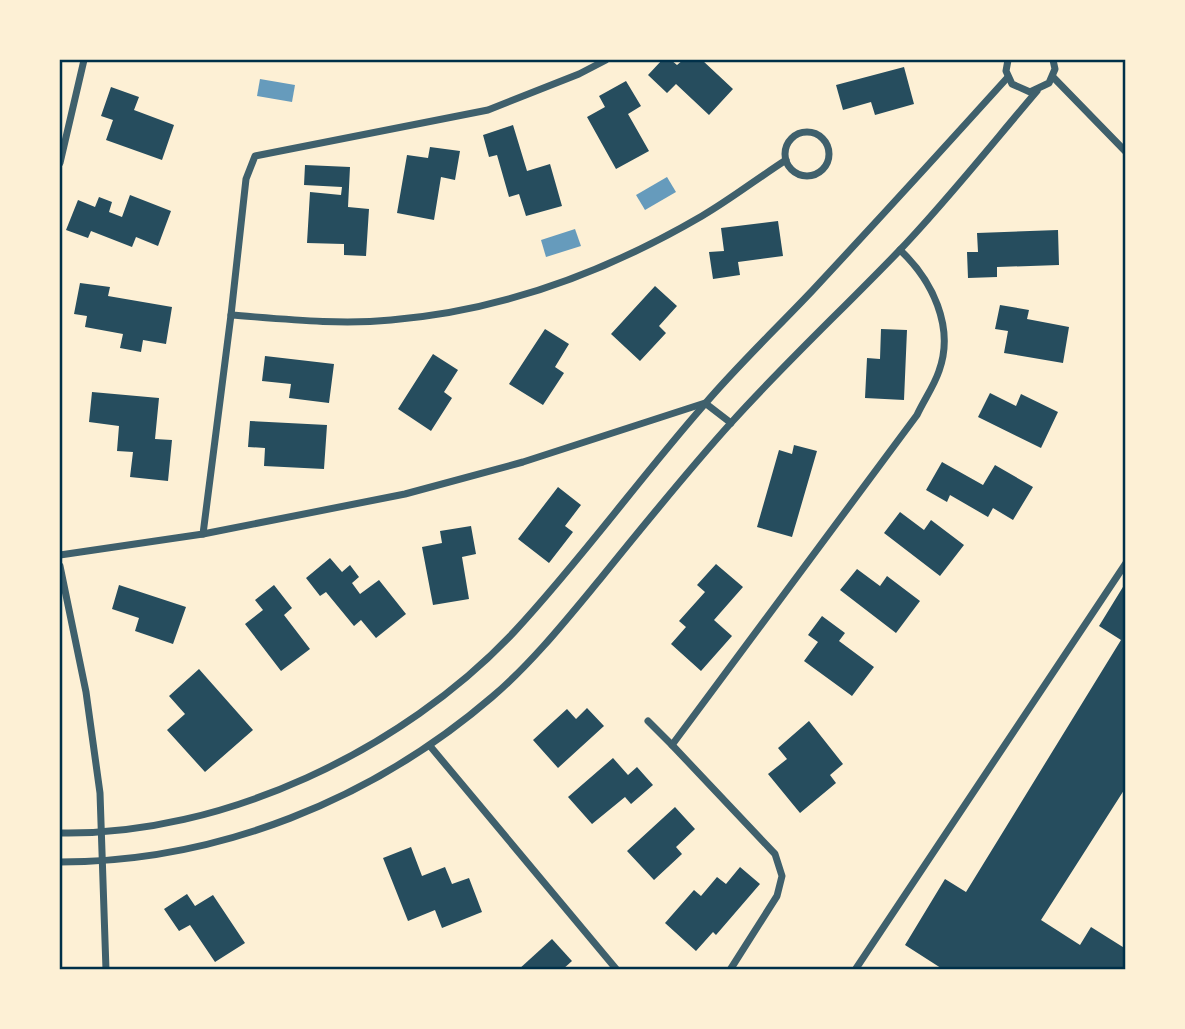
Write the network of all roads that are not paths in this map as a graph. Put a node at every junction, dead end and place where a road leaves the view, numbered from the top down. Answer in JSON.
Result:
{"nodes":[{"id":1,"x":84,"y":60,"type":"edge"},
{"id":2,"x":606,"y":60,"type":"edge"},
{"id":3,"x":1008,"y":60,"type":"edge"},
{"id":4,"x":1053,"y":60,"type":"edge"},
{"id":5,"x":1062,"y":60,"type":"edge"},
{"id":6,"x":1054,"y":73,"type":"junction"},
{"id":7,"x":1008,"y":78,"type":"junction"},
{"id":8,"x":1037,"y":91,"type":"junction"},
{"id":9,"x":1125,"y":152,"type":"edge"},
{"id":10,"x":786,"y":160,"type":"junction"},
{"id":11,"x":60,"y":163,"type":"edge"},
{"id":12,"x":900,"y":250,"type":"junction"},
{"id":13,"x":231,"y":315,"type":"junction"},
{"id":14,"x":705,"y":403,"type":"junction"},
{"id":15,"x":731,"y":423,"type":"junction"},
{"id":16,"x":203,"y":534,"type":"junction"},
{"id":17,"x":60,"y":555,"type":"edge"},
{"id":18,"x":1125,"y":563,"type":"edge"},
{"id":19,"x":60,"y":566,"type":"edge"},
{"id":20,"x":648,"y":721,"type":"dead end"},
{"id":21,"x":672,"y":745,"type":"junction"},
{"id":22,"x":430,"y":746,"type":"junction"},
{"id":23,"x":60,"y":833,"type":"edge"},
{"id":24,"x":101,"y":833,"type":"junction"},
{"id":25,"x":60,"y":862,"type":"edge"},
{"id":26,"x":103,"y":862,"type":"junction"},
{"id":27,"x":106,"y":970,"type":"edge"},
{"id":28,"x":617,"y":970,"type":"edge"},
{"id":29,"x":730,"y":970,"type":"edge"},
{"id":30,"x":855,"y":970,"type":"edge"}],
"edges":[{"from":1,"to":11,"type":"street"},
{"from":2,"to":13,"type":"street"},
{"from":3,"to":7,"type":"street"},
{"from":4,"to":6,"type":"street"},
{"from":5,"to":6,"type":"street"},
{"from":6,"to":8,"type":"street"},
{"from":6,"to":9,"type":"street"},
{"from":7,"to":8,"type":"street"},
{"from":7,"to":14,"type":"street"},
{"from":8,"to":12,"type":"street"},
{"from":10,"to":10,"type":"street"},
{"from":10,"to":13,"type":"street"},
{"from":12,"to":15,"type":"street"},
{"from":12,"to":21,"type":"street"},
{"from":13,"to":16,"type":"street"},
{"from":14,"to":15,"type":"street"},
{"from":14,"to":16,"type":"street"},
{"from":14,"to":24,"type":"street"},
{"from":15,"to":22,"type":"street"},
{"from":16,"to":17,"type":"street"},
{"from":18,"to":30,"type":"street"},
{"from":19,"to":24,"type":"street"},
{"from":20,"to":21,"type":"street"},
{"from":21,"to":29,"type":"street"},
{"from":22,"to":26,"type":"street"},
{"from":22,"to":28,"type":"street"},
{"from":23,"to":24,"type":"street"},
{"from":24,"to":26,"type":"street"},
{"from":25,"to":26,"type":"street"},
{"from":26,"to":27,"type":"street"}]}
